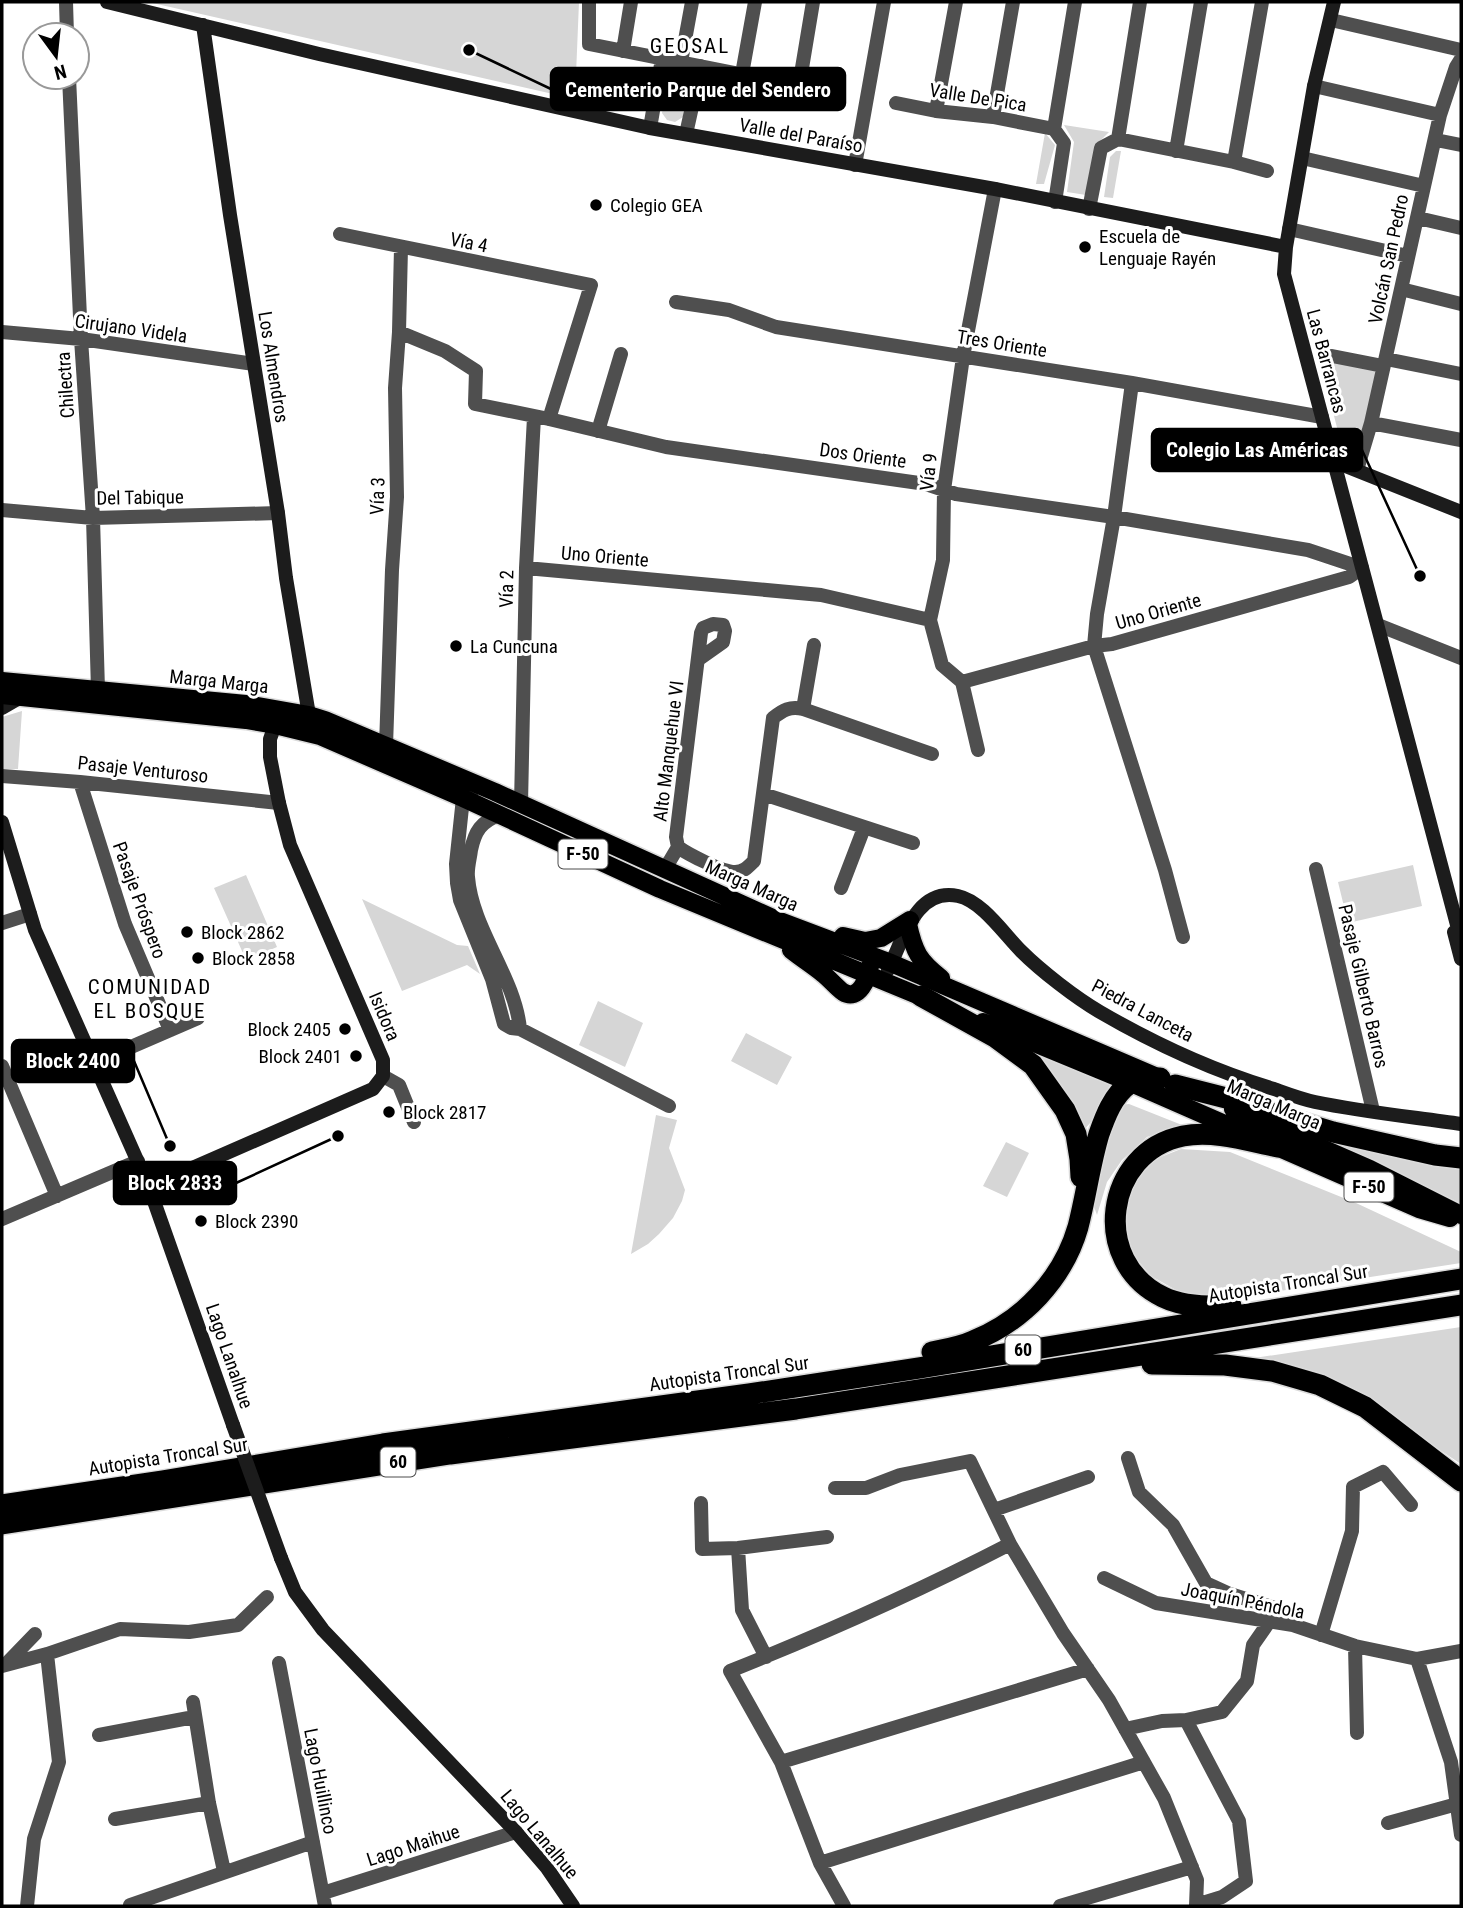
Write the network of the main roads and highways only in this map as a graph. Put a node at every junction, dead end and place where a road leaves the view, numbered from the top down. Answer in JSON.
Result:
{"nodes":[{"id":1,"x":2,"y":681,"type":"edge"},
{"id":2,"x":2,"y":695,"type":"edge"},
{"id":3,"x":309,"y":715,"type":"junction"},
{"id":4,"x":275,"y":724,"type":"junction"},
{"id":5,"x":777,"y":920,"type":"junction"},
{"id":6,"x":778,"y":939,"type":"junction"},
{"id":7,"x":871,"y":956,"type":"junction"},
{"id":8,"x":875,"y":978,"type":"junction"},
{"id":9,"x":958,"y":991,"type":"junction"},
{"id":10,"x":921,"y":996,"type":"junction"},
{"id":11,"x":1168,"y":1081,"type":"junction"},
{"id":12,"x":1130,"y":1083,"type":"junction"},
{"id":13,"x":1278,"y":1147,"type":"junction"},
{"id":14,"x":1461,"y":1158,"type":"edge"},
{"id":15,"x":1081,"y":1214,"type":"junction"},
{"id":16,"x":1461,"y":1215,"type":"edge"},
{"id":17,"x":1461,"y":1222,"type":"edge"},
{"id":18,"x":1461,"y":1279,"type":"edge"},
{"id":19,"x":1296,"y":1305,"type":"junction"},
{"id":20,"x":1461,"y":1306,"type":"edge"},
{"id":21,"x":1052,"y":1369,"type":"junction"},
{"id":22,"x":749,"y":1394,"type":"junction"},
{"id":23,"x":1461,"y":1481,"type":"edge"},
{"id":24,"x":2,"y":1504,"type":"edge"},
{"id":25,"x":2,"y":1524,"type":"edge"}],
"edges":[{"from":1,"to":3,"type":"main road","name":"Marga Marga","number":"F-50"},
{"from":2,"to":4,"type":"main road","name":"Marga Marga","number":"F-50"},
{"from":3,"to":4,"type":"main road"},
{"from":3,"to":5,"type":"main road","name":"Marga Marga","number":"F-50"},
{"from":4,"to":6,"type":"main road","name":"Marga Marga","number":"F-50"},
{"from":5,"to":7,"type":"main road","name":"Marga Marga","number":"F-50"},
{"from":5,"to":9,"type":"main road"},
{"from":6,"to":8,"type":"main road","name":"Marga Marga","number":"F-50"},
{"from":6,"to":8,"type":"main road"},
{"from":7,"to":8,"type":"main road"},
{"from":7,"to":9,"type":"main road","name":"Marga Marga","number":"F-50"},
{"from":8,"to":10,"type":"main road","name":"Marga Marga","number":"F-50"},
{"from":9,"to":11,"type":"main road","name":"Marga Marga","number":"F-50"},
{"from":10,"to":12,"type":"main road","name":"Marga Marga","number":"F-50"},
{"from":10,"to":15,"type":"highway"},
{"from":11,"to":12,"type":"highway"},
{"from":11,"to":14,"type":"highway"},
{"from":11,"to":16,"type":"main road","name":"Marga Marga","number":"F-50"},
{"from":12,"to":13,"type":"main road","name":"Marga Marga","number":"F-50"},
{"from":12,"to":15,"type":"highway"},
{"from":13,"to":17,"type":"main road","name":"Marga Marga","number":"F-50"},
{"from":13,"to":19,"type":"highway"},
{"from":15,"to":22,"type":"highway"},
{"from":18,"to":19,"type":"highway","name":"Autopista Troncal Sur","number":"60"},
{"from":19,"to":22,"type":"highway","name":"Autopista Troncal Sur","number":"60"},
{"from":20,"to":21,"type":"highway","number":"60"},
{"from":21,"to":23,"type":"highway"},
{"from":21,"to":25,"type":"highway","number":"60"},
{"from":22,"to":24,"type":"highway","name":"Autopista Troncal Sur","number":"60"}]}
